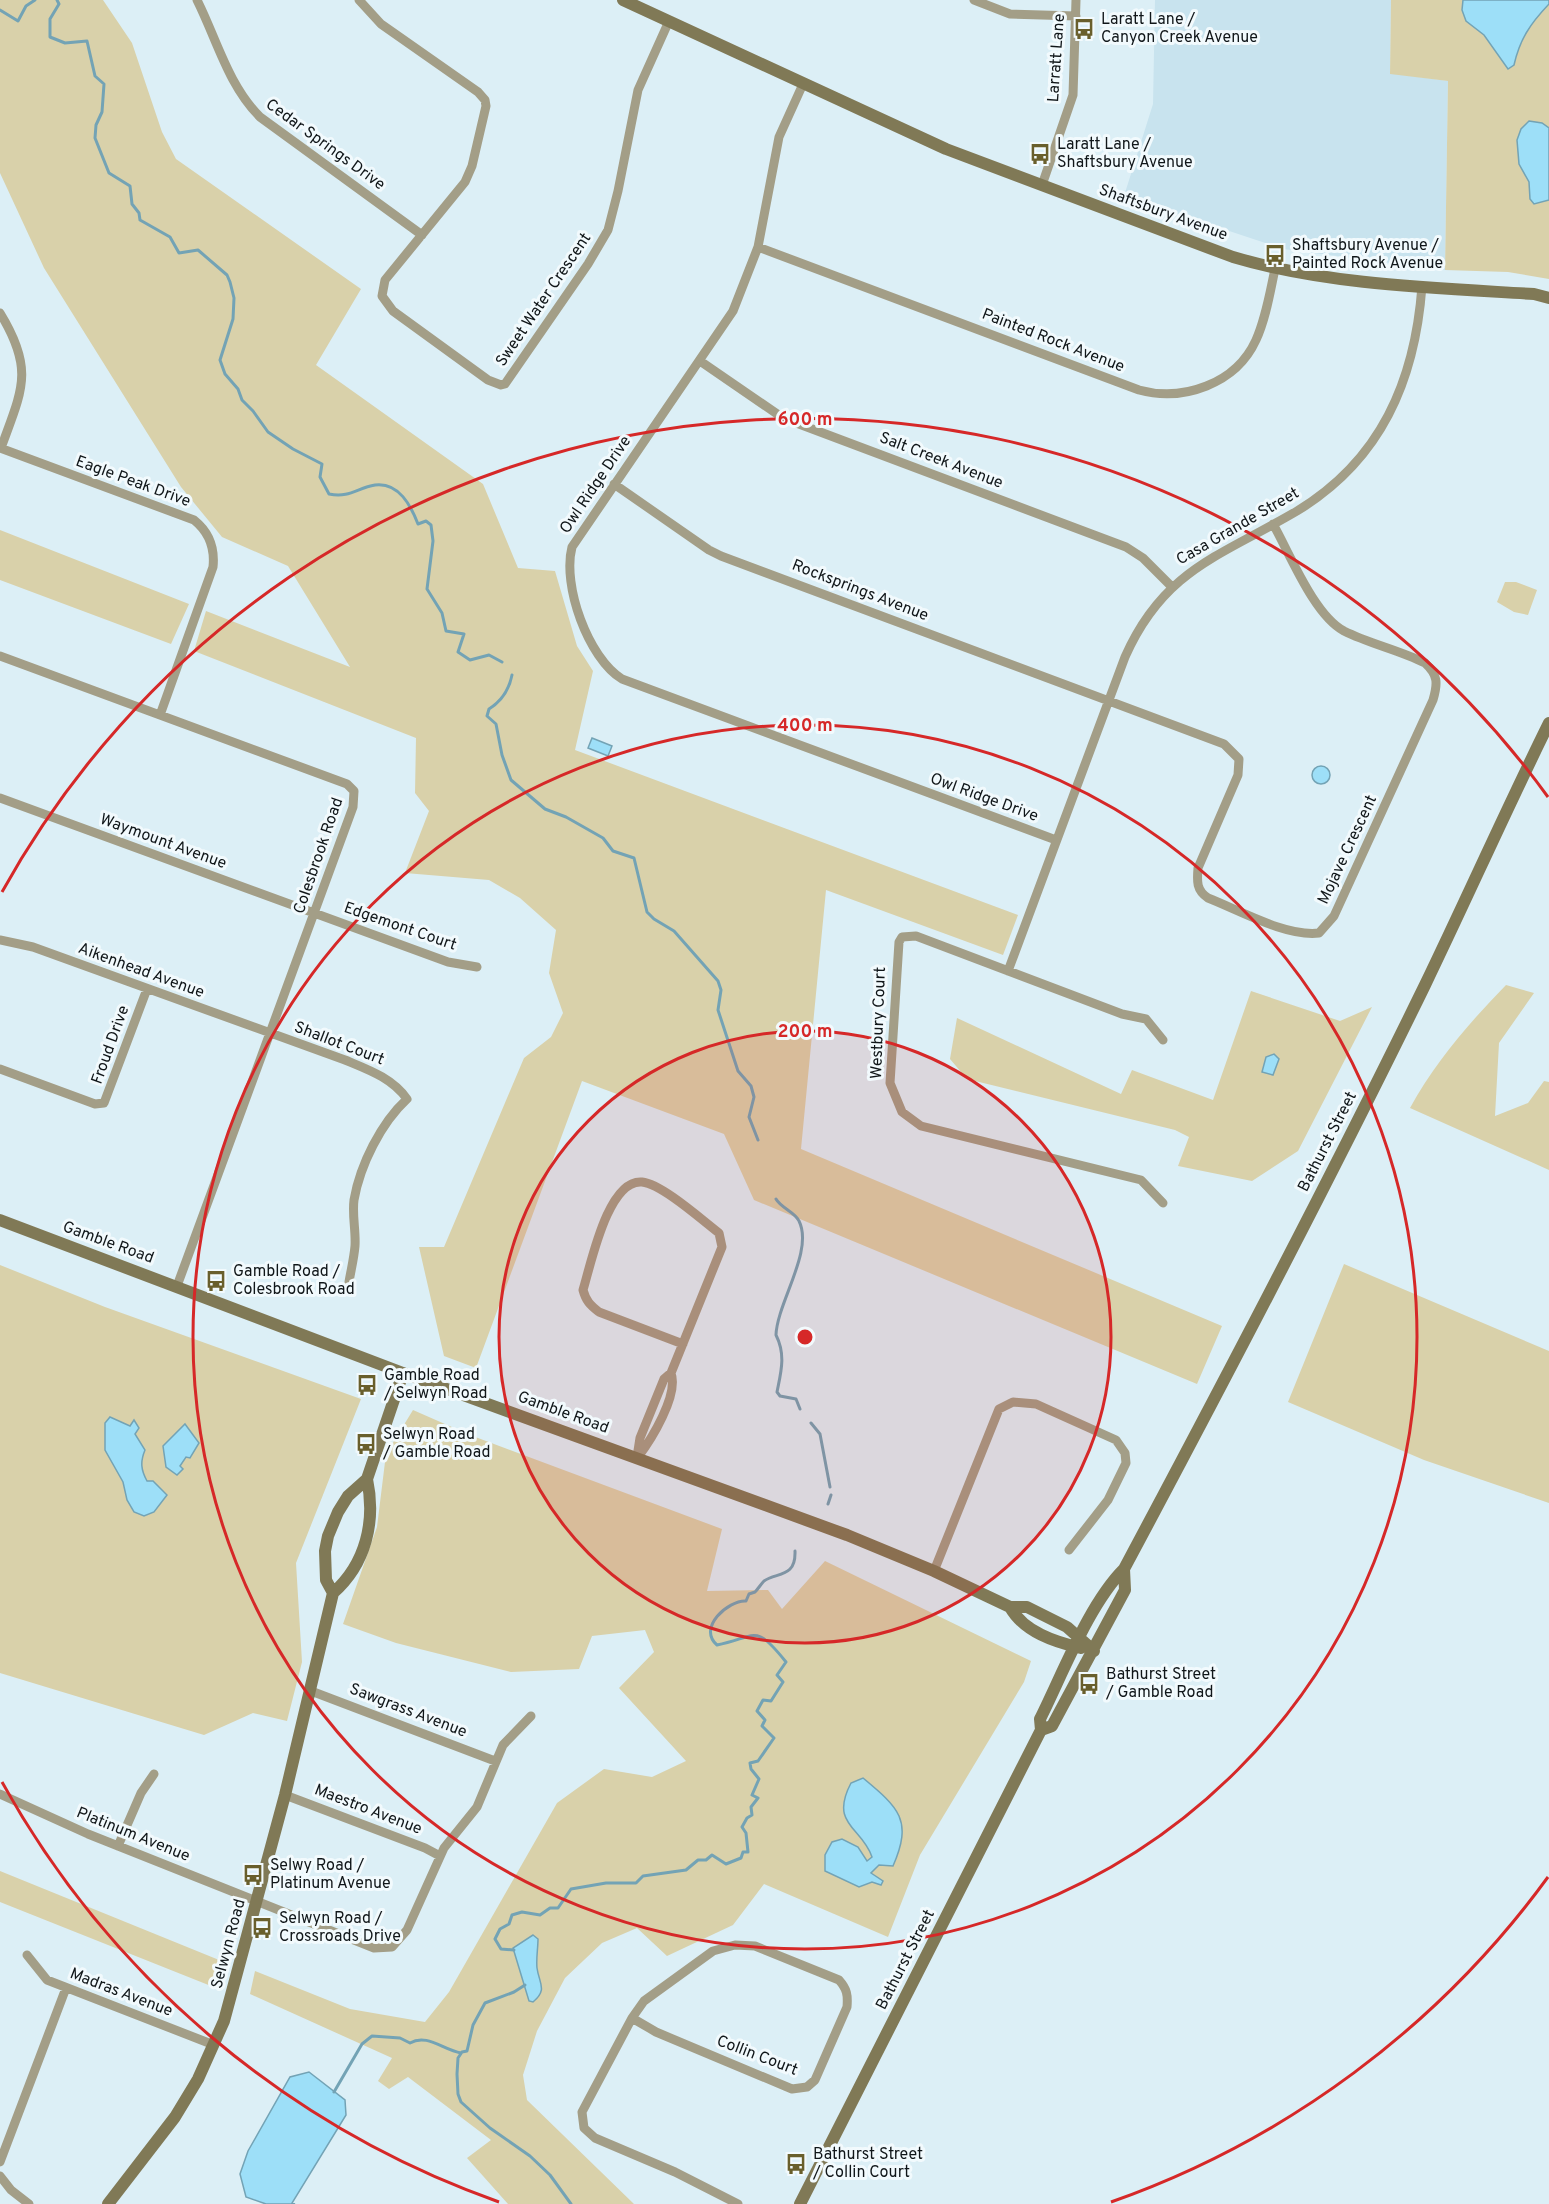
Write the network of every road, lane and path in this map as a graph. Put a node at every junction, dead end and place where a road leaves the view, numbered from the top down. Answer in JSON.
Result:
{"nodes":[{"id":1,"x":197,"y":0,"type":"edge"},
{"id":2,"x":359,"y":0,"type":"edge"},
{"id":3,"x":623,"y":0,"type":"edge"},
{"id":4,"x":974,"y":0,"type":"edge"},
{"id":5,"x":1076,"y":0,"type":"edge"},
{"id":6,"x":1076,"y":16,"type":"junction"},
{"id":7,"x":669,"y":21,"type":"junction"},
{"id":8,"x":803,"y":84,"type":"junction"},
{"id":9,"x":1042,"y":185,"type":"junction"},
{"id":10,"x":422,"y":235,"type":"junction"},
{"id":11,"x":758,"y":246,"type":"junction"},
{"id":12,"x":1275,"y":269,"type":"junction"},
{"id":13,"x":1422,"y":286,"type":"junction"},
{"id":14,"x":1549,"y":298,"type":"edge"},
{"id":15,"x":0,"y":313,"type":"edge"},
{"id":16,"x":700,"y":361,"type":"junction"},
{"id":17,"x":0,"y":448,"type":"edge"},
{"id":18,"x":614,"y":484,"type":"junction"},
{"id":19,"x":1273,"y":524,"type":"junction"},
{"id":20,"x":1171,"y":586,"type":"junction"},
{"id":21,"x":0,"y":656,"type":"edge"},
{"id":22,"x":1108,"y":700,"type":"junction"},
{"id":23,"x":159,"y":715,"type":"junction"},
{"id":24,"x":1549,"y":723,"type":"edge"},
{"id":25,"x":0,"y":798,"type":"edge"},
{"id":26,"x":1056,"y":840,"type":"junction"},
{"id":27,"x":315,"y":914,"type":"junction"},
{"id":28,"x":0,"y":940,"type":"edge"},
{"id":29,"x":477,"y":967,"type":"dead end"},
{"id":30,"x":1008,"y":971,"type":"junction"},
{"id":31,"x":147,"y":988,"type":"junction"},
{"id":32,"x":270,"y":1034,"type":"junction"},
{"id":33,"x":1163,"y":1040,"type":"dead end"},
{"id":34,"x":0,"y":1069,"type":"edge"},
{"id":35,"x":1162,"y":1203,"type":"dead end"},
{"id":36,"x":0,"y":1220,"type":"edge"},
{"id":37,"x":349,"y":1282,"type":"dead end"},
{"id":38,"x":177,"y":1286,"type":"junction"},
{"id":39,"x":683,"y":1344,"type":"junction"},
{"id":40,"x":403,"y":1373,"type":"junction"},
{"id":41,"x":638,"y":1457,"type":"junction"},
{"id":42,"x":367,"y":1479,"type":"junction"},
{"id":43,"x":1069,"y":1550,"type":"dead end"},
{"id":44,"x":1124,"y":1569,"type":"junction"},
{"id":45,"x":934,"y":1571,"type":"junction"},
{"id":46,"x":333,"y":1593,"type":"junction"},
{"id":47,"x":1010,"y":1607,"type":"junction"},
{"id":48,"x":1078,"y":1642,"type":"junction"},
{"id":49,"x":1094,"y":1651,"type":"junction"},
{"id":50,"x":311,"y":1691,"type":"junction"},
{"id":51,"x":531,"y":1716,"type":"dead end"},
{"id":52,"x":1041,"y":1730,"type":"junction"},
{"id":53,"x":495,"y":1761,"type":"junction"},
{"id":54,"x":154,"y":1774,"type":"dead end"},
{"id":55,"x":0,"y":1794,"type":"edge"},
{"id":56,"x":285,"y":1796,"type":"junction"},
{"id":57,"x":118,"y":1846,"type":"junction"},
{"id":58,"x":440,"y":1856,"type":"junction"},
{"id":59,"x":257,"y":1901,"type":"junction"},
{"id":60,"x":27,"y":1955,"type":"dead end"},
{"id":61,"x":66,"y":1988,"type":"junction"},
{"id":62,"x":632,"y":2018,"type":"junction"},
{"id":63,"x":213,"y":2045,"type":"junction"},
{"id":64,"x":0,"y":2162,"type":"edge"},
{"id":65,"x":0,"y":2176,"type":"edge"},
{"id":66,"x":29,"y":2204,"type":"edge"},
{"id":67,"x":108,"y":2204,"type":"edge"},
{"id":68,"x":738,"y":2204,"type":"edge"},
{"id":69,"x":800,"y":2204,"type":"edge"}],
"edges":[{"from":1,"to":10,"type":"street","name":"Cedar Springs Drive"},
{"from":2,"to":10,"type":"street","name":"Sweet Water Crescent"},
{"from":3,"to":7,"type":"main road","name":"Shaftsbury Avenue"},
{"from":4,"to":6,"type":"street"},
{"from":5,"to":6,"type":"street","name":"Larratt Lane"},
{"from":6,"to":9,"type":"street","name":"Larratt Lane"},
{"from":7,"to":8,"type":"main road","name":"Shaftsbury Avenue"},
{"from":7,"to":10,"type":"street","name":"Sweet Water Crescent"},
{"from":8,"to":9,"type":"main road","name":"Shaftsbury Avenue"},
{"from":8,"to":11,"type":"street","name":"Owl Ridge Drive"},
{"from":9,"to":12,"type":"main road","name":"Shaftsbury Avenue"},
{"from":11,"to":12,"type":"street","name":"Painted Rock Avenue"},
{"from":11,"to":16,"type":"street","name":"Owl Ridge Drive"},
{"from":12,"to":13,"type":"main road","name":"Shaftsbury Avenue"},
{"from":13,"to":14,"type":"main road","name":"Shaftsbury Avenue"},
{"from":13,"to":19,"type":"street","name":"Casa Grande Street"},
{"from":15,"to":17,"type":"street"},
{"from":16,"to":18,"type":"street","name":"Owl Ridge Drive"},
{"from":16,"to":20,"type":"street","name":"Salt Creek Avenue"},
{"from":17,"to":23,"type":"street","name":"Eagle Peak Drive"},
{"from":18,"to":22,"type":"street","name":"Rocksprings Avenue"},
{"from":18,"to":26,"type":"street","name":"Owl Ridge Drive"},
{"from":19,"to":20,"type":"street","name":"Casa Grande Street"},
{"from":19,"to":22,"type":"street","name":"Mojave Crescent"},
{"from":20,"to":22,"type":"street","name":"Casa Grande Street"},
{"from":21,"to":23,"type":"street","name":"Colesbrook Road"},
{"from":22,"to":26,"type":"street","name":"Casa Grande Street"},
{"from":23,"to":27,"type":"street","name":"Colesbrook Road"},
{"from":24,"to":44,"type":"main road","name":"Bathurst Street"},
{"from":25,"to":27,"type":"street","name":"Waymount Avenue"},
{"from":26,"to":30,"type":"street","name":"Casa Grande Street"},
{"from":27,"to":29,"type":"street","name":"Edgemont Court"},
{"from":27,"to":32,"type":"street","name":"Colesbrook Road"},
{"from":28,"to":31,"type":"street","name":"Aikenhead Avenue"},
{"from":30,"to":33,"type":"street","name":"Westbury Court"},
{"from":30,"to":35,"type":"street","name":"Westbury Court"},
{"from":31,"to":32,"type":"street","name":"Aikenhead Avenue"},
{"from":31,"to":34,"type":"street","name":"Froud Drive"},
{"from":32,"to":37,"type":"street","name":"Shallot Court"},
{"from":32,"to":38,"type":"street","name":"Colesbrook Road"},
{"from":36,"to":38,"type":"main road","name":"Gamble Road"},
{"from":38,"to":40,"type":"main road","name":"Gamble Road"},
{"from":39,"to":39,"type":"street"},
{"from":39,"to":41,"type":"street"},
{"from":40,"to":41,"type":"main road","name":"Gamble Road"},
{"from":40,"to":42,"type":"main road","name":"Selwyn Road"},
{"from":41,"to":45,"type":"main road","name":"Gamble Road"},
{"from":42,"to":46,"type":"main road","name":"Selwyn Road"},
{"from":42,"to":46,"type":"main road","name":"Selwyn Road"},
{"from":43,"to":45,"type":"street"},
{"from":44,"to":48,"type":"main road","name":"Bathurst Street"},
{"from":44,"to":49,"type":"main road","name":"Bathurst Street"},
{"from":45,"to":47,"type":"main road","name":"Gamble Road"},
{"from":46,"to":50,"type":"main road","name":"Selwyn Road"},
{"from":47,"to":48,"type":"main road","name":"Gamble Road"},
{"from":47,"to":48,"type":"main road","name":"Gamble Road"},
{"from":48,"to":49,"type":"main road","name":"Gamble Road"},
{"from":48,"to":52,"type":"main road","name":"Bathurst Street"},
{"from":49,"to":52,"type":"main road","name":"Bathurst Street"},
{"from":50,"to":53,"type":"street","name":"Sawgrass Avenue"},
{"from":50,"to":56,"type":"main road","name":"Selwyn Road"},
{"from":51,"to":53,"type":"street","name":"Platinum Avenue"},
{"from":52,"to":69,"type":"main road","name":"Bathurst Street"},
{"from":53,"to":58,"type":"street","name":"Platinum Avenue"},
{"from":54,"to":57,"type":"street"},
{"from":55,"to":57,"type":"street","name":"Platinum Avenue"},
{"from":56,"to":58,"type":"street","name":"Maestro Avenue"},
{"from":56,"to":59,"type":"main road","name":"Selwyn Road"},
{"from":57,"to":59,"type":"street","name":"Platinum Avenue"},
{"from":58,"to":59,"type":"street","name":"Platinum Avenue"},
{"from":59,"to":63,"type":"main road","name":"Selwyn Road"},
{"from":60,"to":61,"type":"street","name":"Madras Avenue"},
{"from":61,"to":63,"type":"street","name":"Madras Avenue"},
{"from":61,"to":64,"type":"street"},
{"from":62,"to":62,"type":"street","name":"Collin Court"},
{"from":62,"to":68,"type":"street","name":"Collin Court"},
{"from":63,"to":67,"type":"main road","name":"Selwyn Road"},
{"from":65,"to":66,"type":"street"}]}
